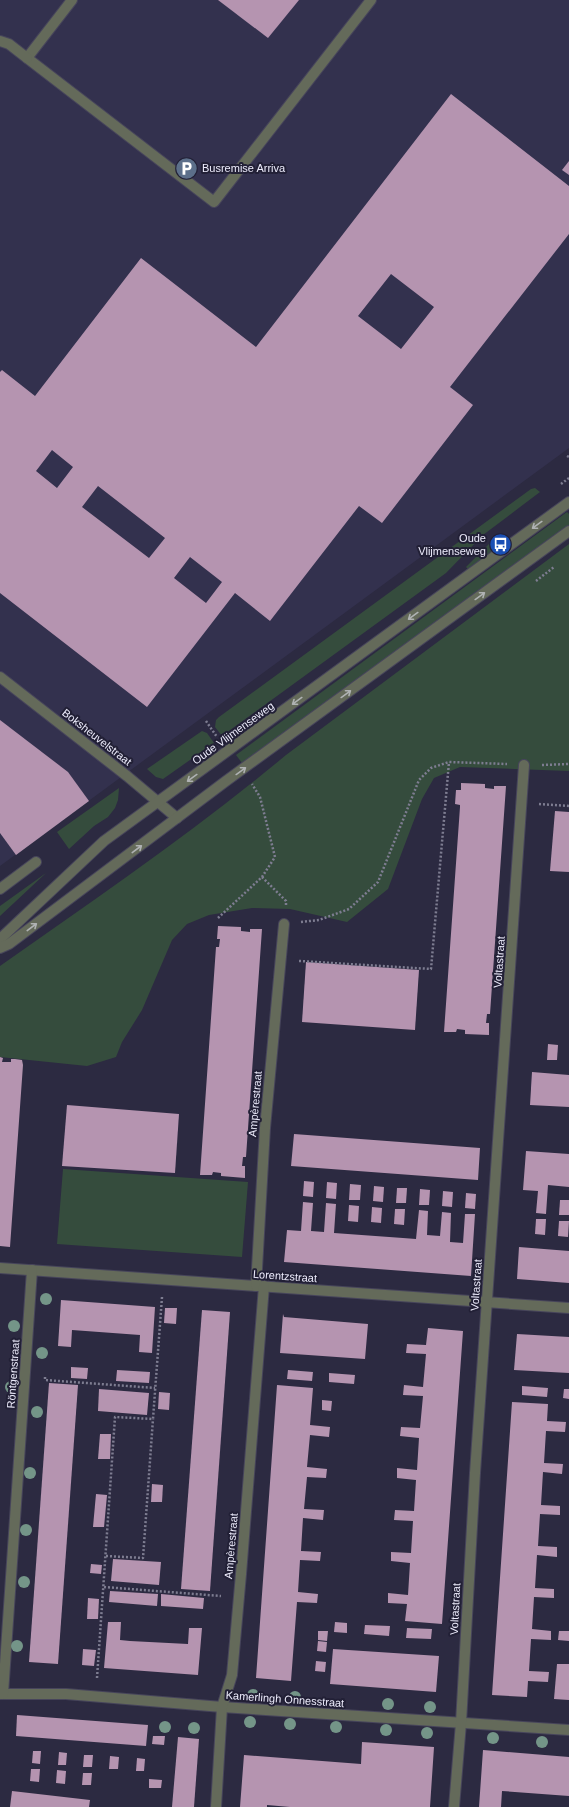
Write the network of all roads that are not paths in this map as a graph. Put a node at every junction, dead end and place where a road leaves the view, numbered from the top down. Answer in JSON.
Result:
{"nodes":[{"id":1,"x":72,"y":0,"type":"edge"},
{"id":2,"x":371,"y":0,"type":"edge"},
{"id":3,"x":0,"y":41,"type":"edge"},
{"id":4,"x":27,"y":58,"type":"junction"},
{"id":5,"x":569,"y":502,"type":"edge"},
{"id":6,"x":569,"y":531,"type":"edge"},
{"id":7,"x":0,"y":677,"type":"edge"},
{"id":8,"x":524,"y":765,"type":"road end"},
{"id":9,"x":158,"y":802,"type":"junction"},
{"id":10,"x":178,"y":818,"type":"junction"},
{"id":11,"x":36,"y":862,"type":"dead end"},
{"id":12,"x":0,"y":889,"type":"edge"},
{"id":13,"x":284,"y":924,"type":"road end"},
{"id":14,"x":0,"y":939,"type":"edge"},
{"id":15,"x":0,"y":948,"type":"edge"},
{"id":16,"x":0,"y":1268,"type":"edge"},
{"id":17,"x":32,"y":1270,"type":"junction"},
{"id":18,"x":260,"y":1286,"type":"junction"},
{"id":19,"x":487,"y":1302,"type":"junction"},
{"id":20,"x":569,"y":1308,"type":"edge"},
{"id":21,"x":1,"y":1694,"type":"edge"},
{"id":22,"x":222,"y":1707,"type":"junction"},
{"id":23,"x":461,"y":1723,"type":"junction"},
{"id":24,"x":569,"y":1730,"type":"edge"},
{"id":25,"x":216,"y":1807,"type":"edge"},
{"id":26,"x":454,"y":1807,"type":"edge"}],
"edges":[{"from":1,"to":4,"type":"street"},
{"from":2,"to":4,"type":"street"},
{"from":3,"to":4,"type":"street"},
{"from":5,"to":9,"type":"street","name":"Oude Vlijmenseweg","one_way":true},
{"from":10,"to":6,"type":"street","one_way":true},
{"from":7,"to":9,"type":"street","name":"Boksheuvelstraat"},
{"from":8,"to":19,"type":"street","name":"Voltastraat"},
{"from":9,"to":10,"type":"street","name":"Boksheuvelstraat"},
{"from":9,"to":14,"type":"street","name":"Oude Vlijmenseweg"},
{"from":15,"to":10,"type":"street","one_way":true},
{"from":11,"to":12,"type":"street"},
{"from":13,"to":18,"type":"street","name":"Ampèrestraat"},
{"from":16,"to":17,"type":"street","name":"Lorentzstraat"},
{"from":17,"to":18,"type":"street","name":"Lorentzstraat"},
{"from":17,"to":21,"type":"street","name":"Röntgenstraat"},
{"from":18,"to":19,"type":"street","name":"Lorentzstraat"},
{"from":18,"to":22,"type":"street","name":"Ampèrestraat"},
{"from":19,"to":20,"type":"street","name":"Lorentzstraat"},
{"from":19,"to":23,"type":"street","name":"Voltastraat"},
{"from":21,"to":22,"type":"street","name":"Kamerlingh Onnesstraat"},
{"from":22,"to":23,"type":"street","name":"Kamerlingh Onnesstraat"},
{"from":22,"to":25,"type":"street","name":"Ampèrestraat"},
{"from":23,"to":24,"type":"street","name":"Kamerlingh Onnesstraat"},
{"from":23,"to":26,"type":"street","name":"Voltastraat"}]}
